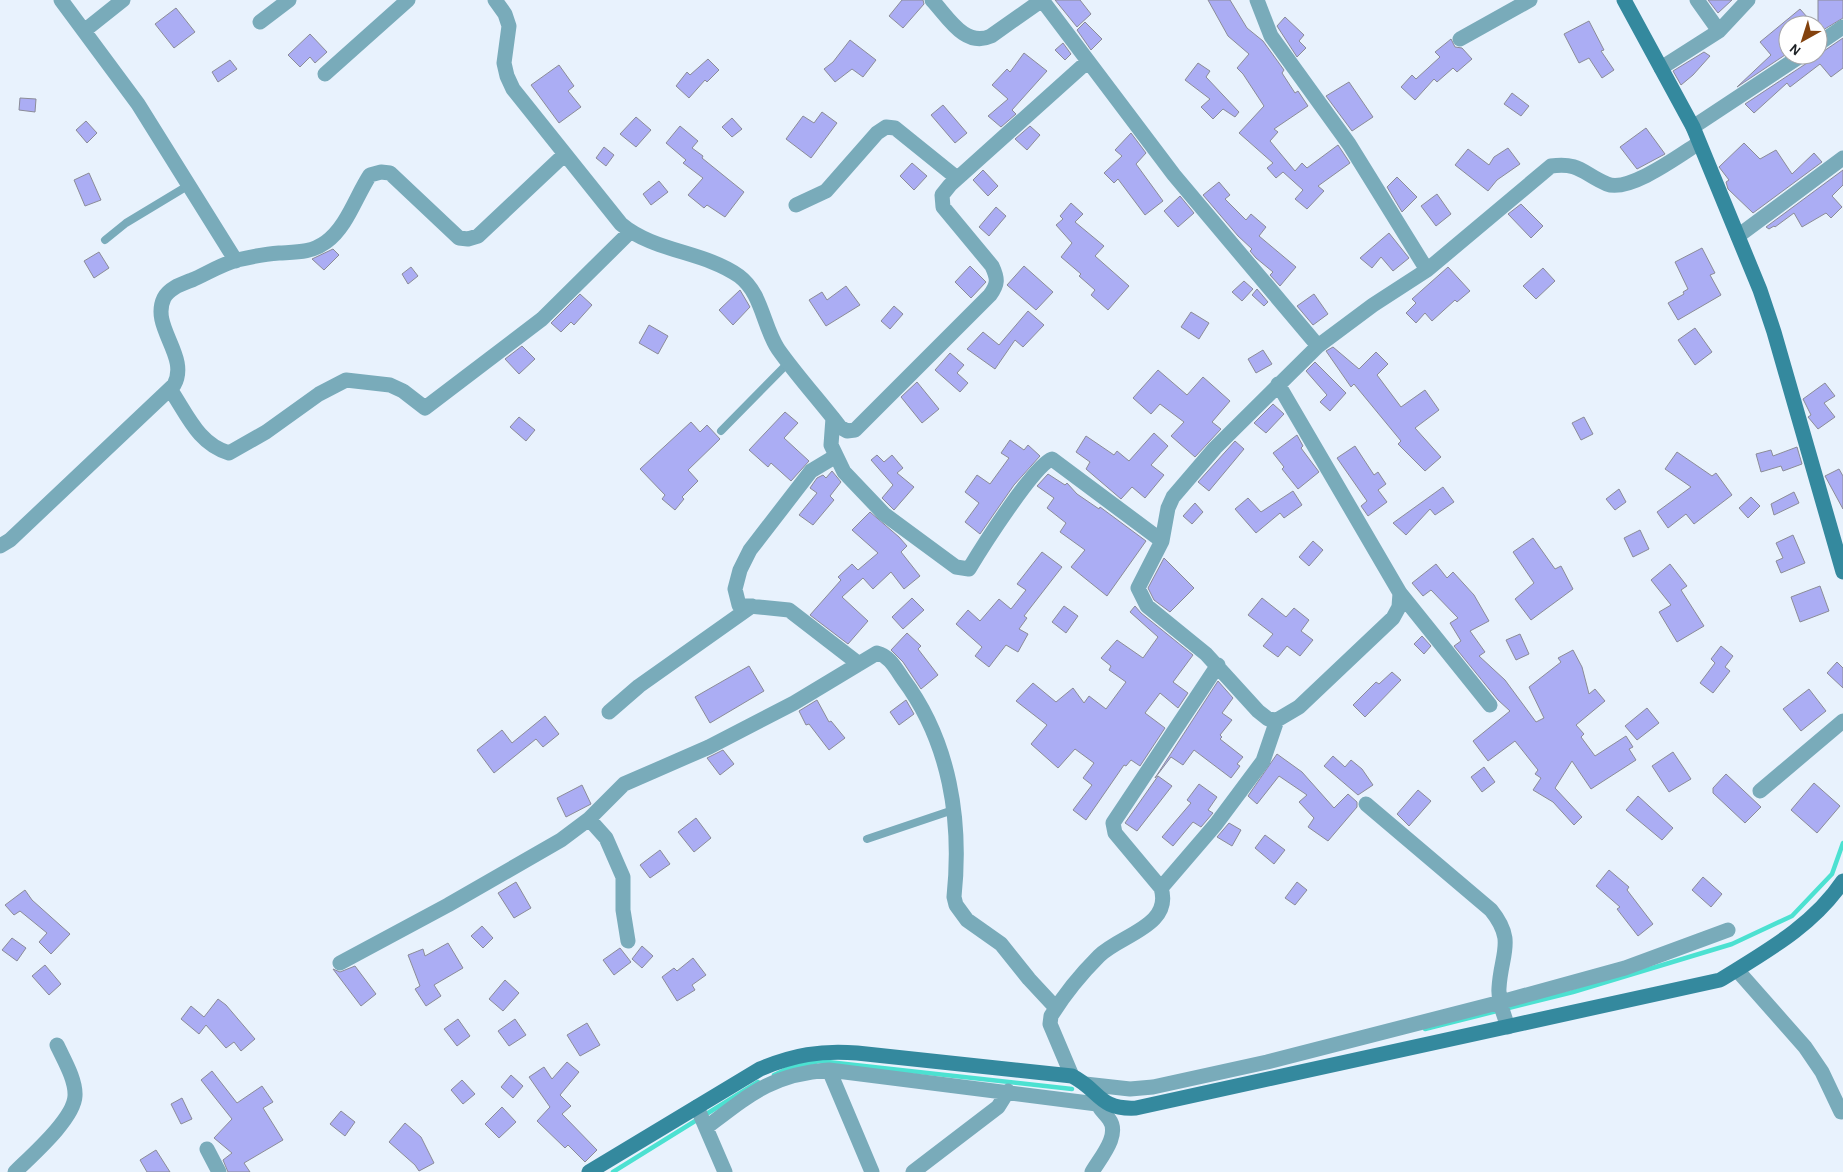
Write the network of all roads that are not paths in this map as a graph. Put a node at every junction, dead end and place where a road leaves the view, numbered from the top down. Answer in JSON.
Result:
{"nodes":[{"id":1,"x":61,"y":0,"type":"edge"},
{"id":2,"x":123,"y":0,"type":"edge"},
{"id":3,"x":289,"y":0,"type":"edge"},
{"id":4,"x":408,"y":0,"type":"edge"},
{"id":5,"x":495,"y":0,"type":"edge"},
{"id":6,"x":932,"y":0,"type":"edge"},
{"id":7,"x":1042,"y":0,"type":"edge"},
{"id":8,"x":1257,"y":0,"type":"edge"},
{"id":9,"x":1530,"y":0,"type":"edge"},
{"id":10,"x":1624,"y":0,"type":"edge"},
{"id":11,"x":1697,"y":0,"type":"edge"},
{"id":12,"x":1748,"y":0,"type":"edge"},
{"id":13,"x":260,"y":22,"type":"dead end"},
{"id":14,"x":1843,"y":28,"type":"edge"},
{"id":15,"x":84,"y":31,"type":"junction"},
{"id":16,"x":1719,"y":31,"type":"junction"},
{"id":17,"x":1828,"y":38,"type":"edge"},
{"id":18,"x":1460,"y":39,"type":"dead end"},
{"id":19,"x":1087,"y":62,"type":"junction"},
{"id":20,"x":1787,"y":65,"type":"edge"},
{"id":21,"x":1661,"y":68,"type":"junction"},
{"id":22,"x":324,"y":74,"type":"dead end"},
{"id":23,"x":1693,"y":127,"type":"junction"},
{"id":24,"x":1699,"y":143,"type":"junction"},
{"id":25,"x":564,"y":155,"type":"junction"},
{"id":26,"x":1843,"y":158,"type":"edge"},
{"id":27,"x":957,"y":178,"type":"junction"},
{"id":28,"x":189,"y":185,"type":"junction"},
{"id":29,"x":796,"y":205,"type":"dead end"},
{"id":30,"x":630,"y":232,"type":"junction"},
{"id":31,"x":1738,"y":236,"type":"junction"},
{"id":32,"x":105,"y":240,"type":"dead end"},
{"id":33,"x":236,"y":260,"type":"junction"},
{"id":34,"x":1427,"y":270,"type":"junction"},
{"id":35,"x":1318,"y":346,"type":"junction"},
{"id":36,"x":789,"y":362,"type":"junction"},
{"id":37,"x":1278,"y":384,"type":"junction"},
{"id":38,"x":170,"y":389,"type":"junction"},
{"id":39,"x":833,"y":418,"type":"junction"},
{"id":40,"x":721,"y":431,"type":"dead end"},
{"id":41,"x":836,"y":456,"type":"junction"},
{"id":42,"x":1162,"y":541,"type":"junction"},
{"id":43,"x":0,"y":546,"type":"edge"},
{"id":44,"x":1843,"y":572,"type":"edge"},
{"id":45,"x":1400,"y":594,"type":"junction"},
{"id":46,"x":752,"y":606,"type":"junction"},
{"id":47,"x":858,"y":664,"type":"junction"},
{"id":48,"x":1218,"y":665,"type":"junction"},
{"id":49,"x":1490,"y":705,"type":"dead end"},
{"id":50,"x":609,"y":712,"type":"dead end"},
{"id":51,"x":1278,"y":720,"type":"junction"},
{"id":52,"x":1843,"y":721,"type":"edge"},
{"id":53,"x":1760,"y":791,"type":"dead end"},
{"id":54,"x":1366,"y":804,"type":"dead end"},
{"id":55,"x":953,"y":810,"type":"junction"},
{"id":56,"x":589,"y":819,"type":"junction"},
{"id":57,"x":867,"y":839,"type":"dead end"},
{"id":58,"x":1843,"y":881,"type":"edge"},
{"id":59,"x":1161,"y":888,"type":"junction"},
{"id":60,"x":1728,"y":930,"type":"dead end"},
{"id":61,"x":628,"y":941,"type":"dead end"},
{"id":62,"x":340,"y":963,"type":"dead end"},
{"id":63,"x":1737,"y":970,"type":"junction"},
{"id":64,"x":1056,"y":1008,"type":"junction"},
{"id":65,"x":1504,"y":1013,"type":"junction"},
{"id":66,"x":57,"y":1045,"type":"dead end"},
{"id":67,"x":829,"y":1070,"type":"junction"},
{"id":68,"x":1078,"y":1080,"type":"junction"},
{"id":69,"x":1008,"y":1091,"type":"junction"},
{"id":70,"x":1096,"y":1100,"type":"junction"},
{"id":71,"x":1841,"y":1112,"type":"dead end"},
{"id":72,"x":702,"y":1117,"type":"junction"},
{"id":73,"x":207,"y":1149,"type":"dead end"},
{"id":74,"x":15,"y":1172,"type":"edge"},
{"id":75,"x":219,"y":1172,"type":"edge"},
{"id":76,"x":589,"y":1172,"type":"edge"},
{"id":77,"x":725,"y":1172,"type":"edge"},
{"id":78,"x":872,"y":1172,"type":"edge"},
{"id":79,"x":913,"y":1172,"type":"edge"},
{"id":80,"x":1092,"y":1172,"type":"edge"}],
"edges":[{"from":1,"to":15,"type":"street"},
{"from":2,"to":15,"type":"street"},
{"from":3,"to":13,"type":"street"},
{"from":4,"to":22,"type":"street"},
{"from":5,"to":25,"type":"street"},
{"from":6,"to":7,"type":"street"},
{"from":7,"to":19,"type":"street"},
{"from":8,"to":34,"type":"street"},
{"from":9,"to":18,"type":"street"},
{"from":10,"to":21,"type":"street"},
{"from":11,"to":16,"type":"street"},
{"from":12,"to":16,"type":"street"},
{"from":14,"to":17,"type":"street"},
{"from":15,"to":28,"type":"street"},
{"from":16,"to":21,"type":"street"},
{"from":19,"to":27,"type":"street"},
{"from":19,"to":35,"type":"street"},
{"from":20,"to":23,"type":"street"},
{"from":21,"to":23,"type":"street"},
{"from":23,"to":24,"type":"street"},
{"from":24,"to":31,"type":"street"},
{"from":24,"to":34,"type":"street"},
{"from":25,"to":30,"type":"street"},
{"from":25,"to":33,"type":"street"},
{"from":26,"to":31,"type":"street"},
{"from":27,"to":29,"type":"street"},
{"from":27,"to":39,"type":"street"},
{"from":28,"to":32,"type":"lane"},
{"from":28,"to":33,"type":"street"},
{"from":30,"to":36,"type":"street"},
{"from":30,"to":38,"type":"street"},
{"from":31,"to":44,"type":"street"},
{"from":33,"to":38,"type":"street"},
{"from":34,"to":35,"type":"street"},
{"from":35,"to":37,"type":"street"},
{"from":36,"to":39,"type":"street"},
{"from":36,"to":40,"type":"lane"},
{"from":37,"to":42,"type":"street"},
{"from":37,"to":45,"type":"street"},
{"from":38,"to":43,"type":"street"},
{"from":39,"to":41,"type":"street"},
{"from":41,"to":42,"type":"street"},
{"from":41,"to":46,"type":"street"},
{"from":42,"to":48,"type":"street"},
{"from":45,"to":49,"type":"street"},
{"from":45,"to":51,"type":"street"},
{"from":46,"to":47,"type":"street"},
{"from":46,"to":50,"type":"street"},
{"from":47,"to":55,"type":"street"},
{"from":47,"to":56,"type":"street"},
{"from":48,"to":51,"type":"street"},
{"from":48,"to":59,"type":"street"},
{"from":51,"to":59,"type":"street"},
{"from":52,"to":53,"type":"street"},
{"from":54,"to":65,"type":"street"},
{"from":55,"to":57,"type":"lane"},
{"from":55,"to":64,"type":"street"},
{"from":56,"to":61,"type":"street"},
{"from":56,"to":62,"type":"street"},
{"from":58,"to":63,"type":"street"},
{"from":59,"to":64,"type":"street"},
{"from":60,"to":65,"type":"street"},
{"from":63,"to":65,"type":"street"},
{"from":63,"to":71,"type":"street"},
{"from":64,"to":68,"type":"street"},
{"from":65,"to":68,"type":"street"},
{"from":65,"to":70,"type":"street"},
{"from":66,"to":74,"type":"street"},
{"from":67,"to":69,"type":"street"},
{"from":67,"to":72,"type":"street"},
{"from":67,"to":78,"type":"street"},
{"from":68,"to":70,"type":"street"},
{"from":68,"to":72,"type":"street"},
{"from":69,"to":70,"type":"street"},
{"from":69,"to":79,"type":"street"},
{"from":70,"to":80,"type":"street"},
{"from":72,"to":76,"type":"street"},
{"from":72,"to":77,"type":"street"},
{"from":73,"to":75,"type":"street"}]}
